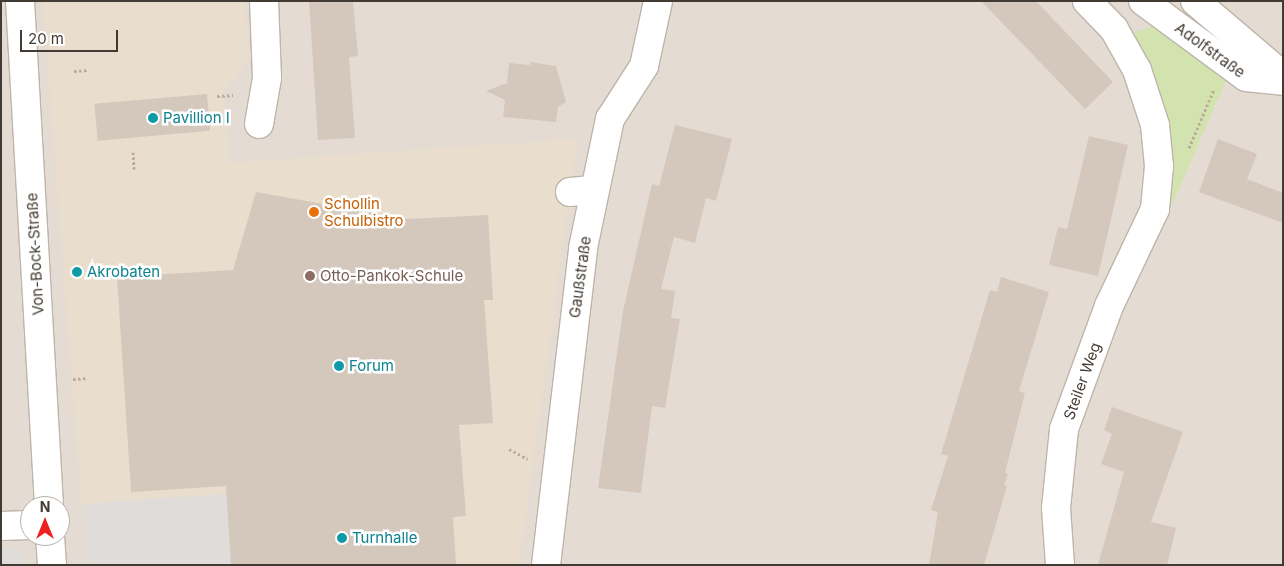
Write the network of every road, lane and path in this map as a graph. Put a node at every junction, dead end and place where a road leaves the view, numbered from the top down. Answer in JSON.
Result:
{"nodes":[{"id":1,"x":20,"y":1,"type":"edge"},
{"id":2,"x":264,"y":1,"type":"edge"},
{"id":3,"x":658,"y":1,"type":"edge"},
{"id":4,"x":1087,"y":1,"type":"edge"},
{"id":5,"x":1143,"y":1,"type":"edge"},
{"id":6,"x":1195,"y":1,"type":"edge"},
{"id":7,"x":1224,"y":63,"type":"junction"},
{"id":8,"x":88,"y":70,"type":"dead end"},
{"id":9,"x":74,"y":71,"type":"dead end"},
{"id":10,"x":1283,"y":76,"type":"edge"},
{"id":11,"x":1283,"y":81,"type":"edge"},
{"id":12,"x":224,"y":95,"type":"dead end"},
{"id":13,"x":217,"y":96,"type":"dead end"},
{"id":14,"x":259,"y":124,"type":"dead end"},
{"id":15,"x":133,"y":152,"type":"dead end"},
{"id":16,"x":1187,"y":154,"type":"dead end"},
{"id":17,"x":134,"y":169,"type":"dead end"},
{"id":18,"x":86,"y":378,"type":"dead end"},
{"id":19,"x":71,"y":379,"type":"dead end"},
{"id":20,"x":509,"y":449,"type":"dead end"},
{"id":21,"x":520,"y":455,"type":"dead end"},
{"id":22,"x":47,"y":496,"type":"edge"},
{"id":23,"x":20,"y":525,"type":"edge"},
{"id":24,"x":1,"y":526,"type":"edge"},
{"id":25,"x":51,"y":546,"type":"edge"},
{"id":26,"x":52,"y":565,"type":"edge"},
{"id":27,"x":546,"y":565,"type":"edge"},
{"id":28,"x":1060,"y":565,"type":"edge"}],
"edges":[{"from":1,"to":22,"type":"street","name":"Von-Bock-Straße"},
{"from":2,"to":14,"type":"street"},
{"from":3,"to":27,"type":"street","name":"Gaußstraße"},
{"from":4,"to":28,"type":"street","name":"Steiler Weg"},
{"from":5,"to":7,"type":"street","name":"Adolfstraße"},
{"from":6,"to":10,"type":"street"},
{"from":7,"to":11,"type":"street","name":"Adolfstraße"},
{"from":7,"to":16,"type":"path"},
{"from":8,"to":9,"type":"path"},
{"from":12,"to":13,"type":"path"},
{"from":15,"to":17,"type":"path"},
{"from":18,"to":19,"type":"path"},
{"from":20,"to":21,"type":"path"},
{"from":23,"to":24,"type":"street"},
{"from":25,"to":26,"type":"street"}]}
